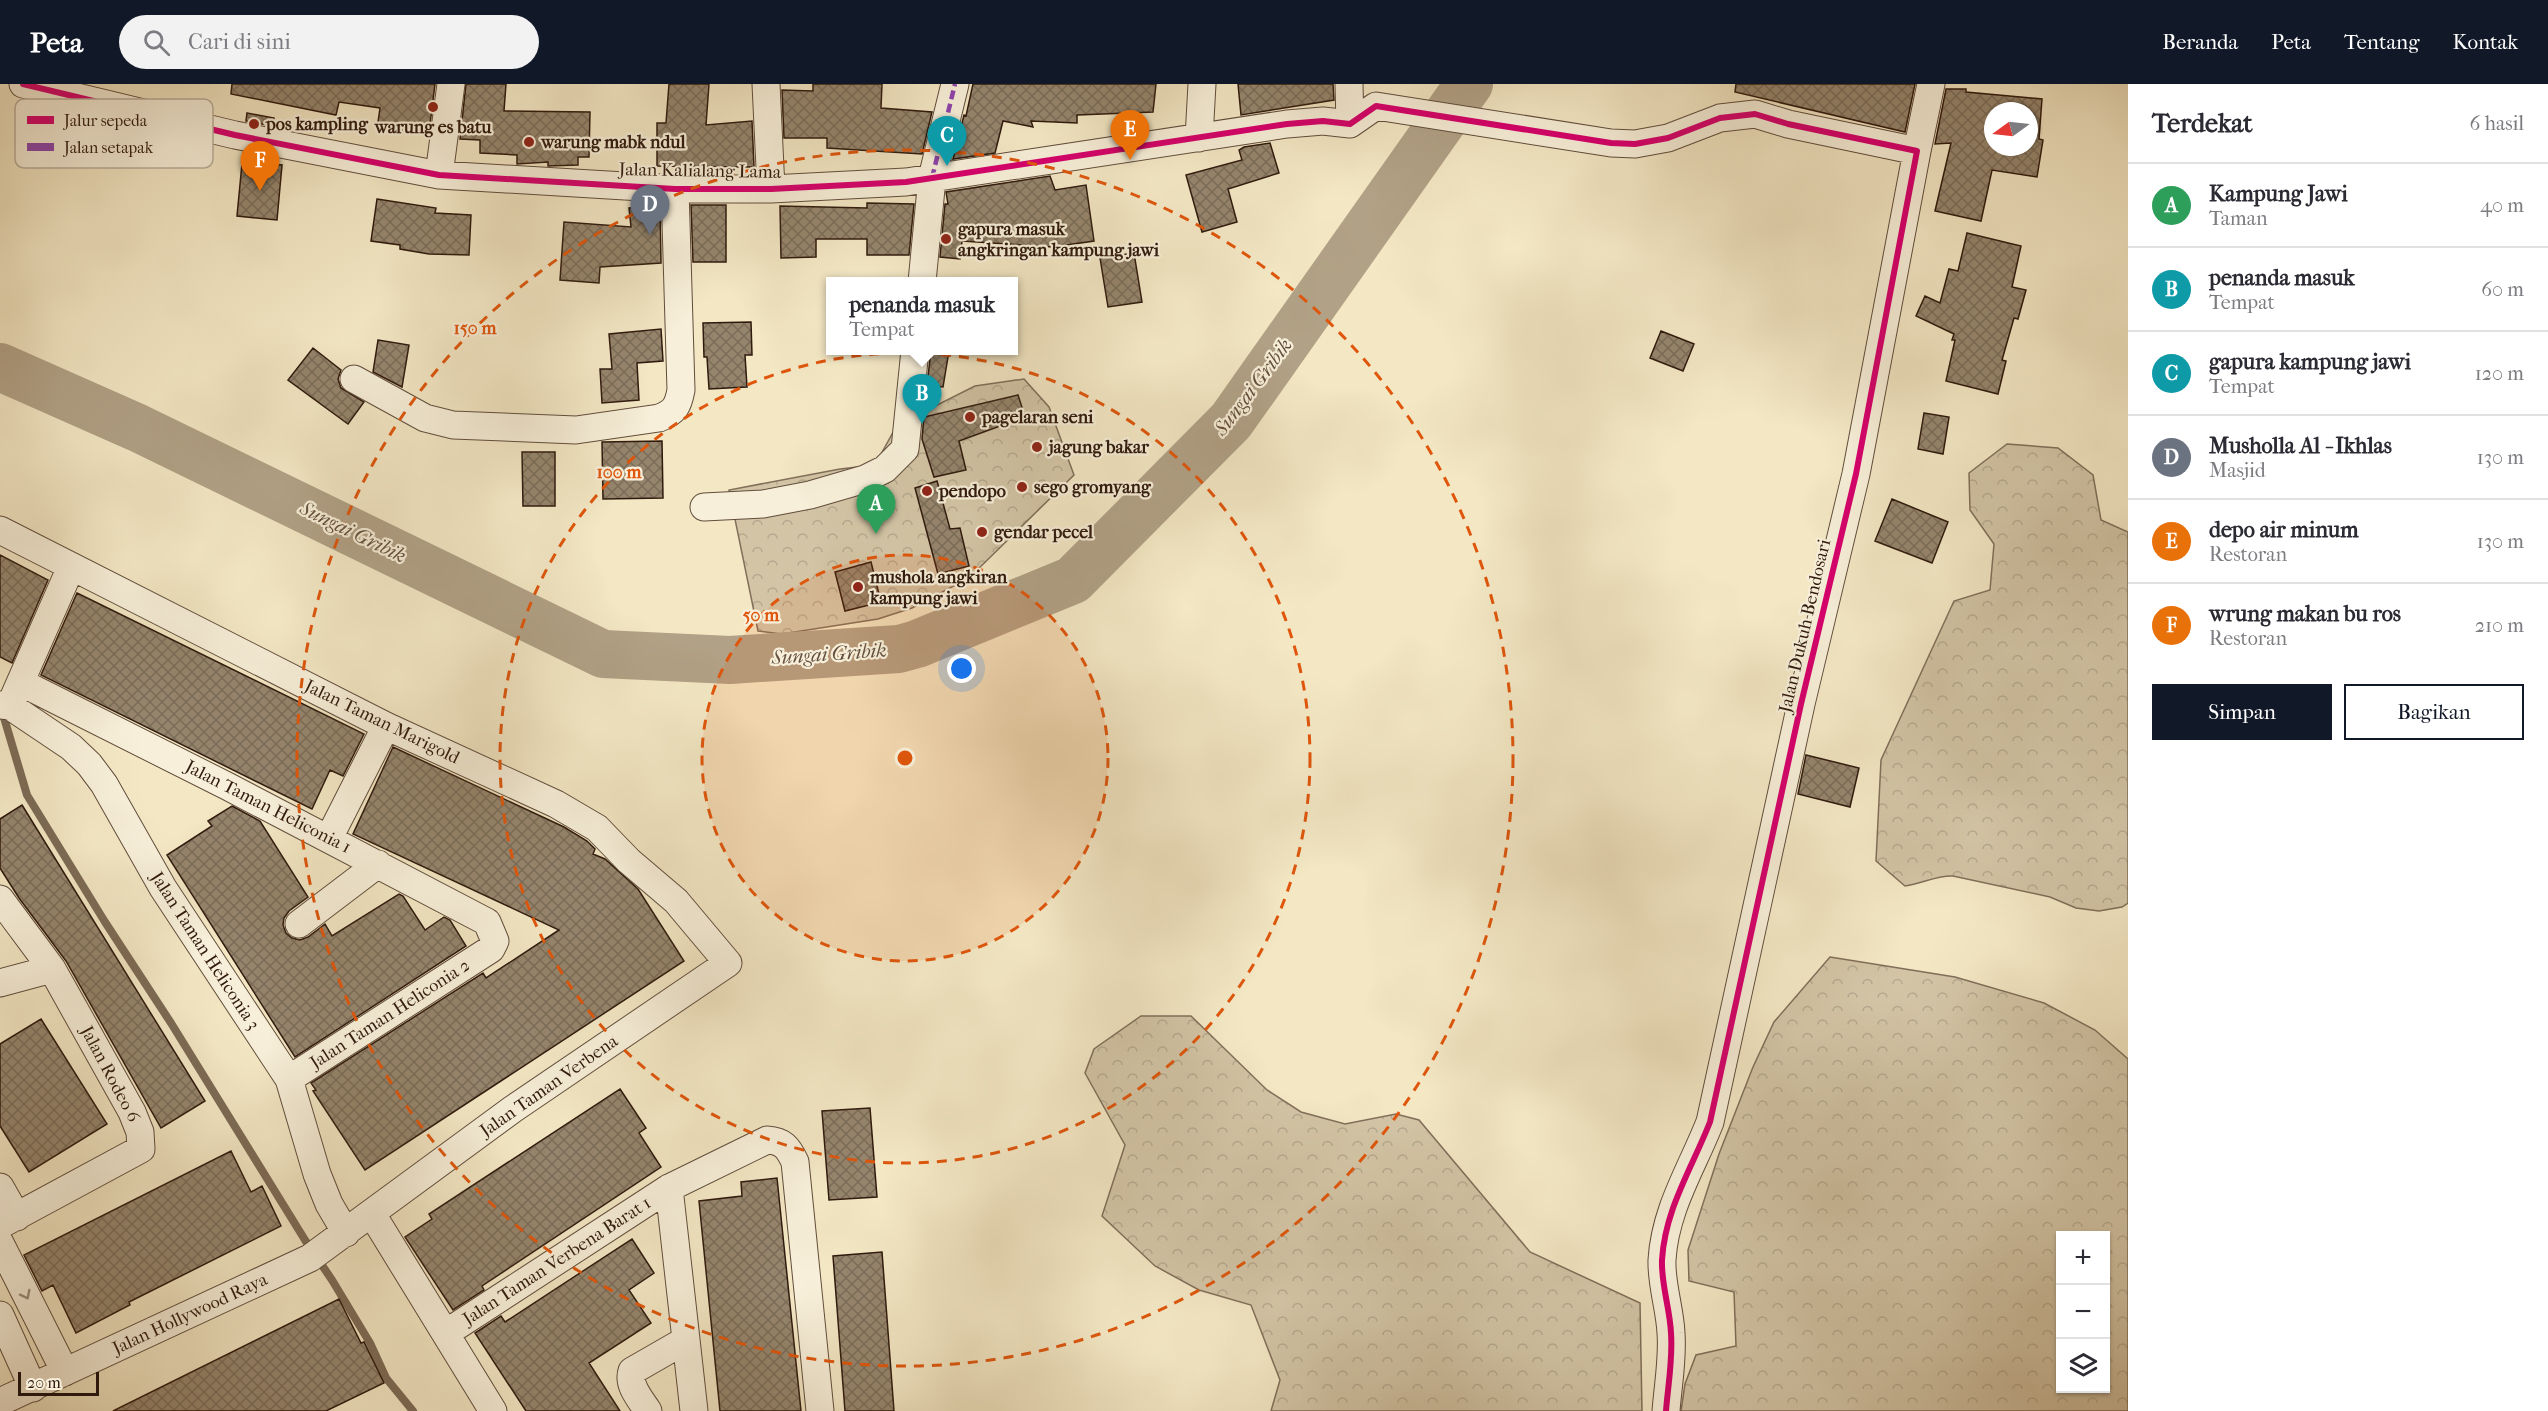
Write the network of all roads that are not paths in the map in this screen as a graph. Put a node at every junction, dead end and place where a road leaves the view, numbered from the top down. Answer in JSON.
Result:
{"nodes":[{"id":1,"x":23,"y":84,"type":"edge"},
{"id":2,"x":452,"y":84,"type":"edge"},
{"id":3,"x":766,"y":84,"type":"edge"},
{"id":4,"x":955,"y":84,"type":"edge"},
{"id":5,"x":1202,"y":84,"type":"edge"},
{"id":6,"x":1349,"y":84,"type":"edge"},
{"id":7,"x":1931,"y":84,"type":"edge"},
{"id":8,"x":80,"y":99,"type":"edge"},
{"id":9,"x":1350,"y":124,"type":"junction"},
{"id":10,"x":213,"y":130,"type":"edge"},
{"id":11,"x":1199,"y":138,"type":"junction"},
{"id":12,"x":1917,"y":151,"type":"junction"},
{"id":13,"x":439,"y":175,"type":"junction"},
{"id":14,"x":932,"y":178,"type":"junction"},
{"id":15,"x":675,"y":189,"type":"junction"},
{"id":16,"x":771,"y":189,"type":"junction"},
{"id":17,"x":922,"y":277,"type":"edge"},
{"id":18,"x":915,"y":355,"type":"edge"},
{"id":19,"x":354,"y":379,"type":"dead end"},
{"id":20,"x":704,"y":507,"type":"dead end"},
{"id":21,"x":0,"y":530,"type":"edge"},
{"id":22,"x":71,"y":567,"type":"junction"},
{"id":23,"x":9,"y":699,"type":"edge"},
{"id":24,"x":386,"y":726,"type":"junction"},
{"id":25,"x":329,"y":838,"type":"junction"},
{"id":26,"x":378,"y":864,"type":"junction"},
{"id":27,"x":0,"y":899,"type":"edge"},
{"id":28,"x":299,"y":924,"type":"dead end"},
{"id":29,"x":492,"y":949,"type":"joint"},
{"id":30,"x":728,"y":963,"type":"joint"},
{"id":31,"x":52,"y":969,"type":"junction"},
{"id":32,"x":0,"y":983,"type":"edge"},
{"id":33,"x":289,"y":1079,"type":"junction"},
{"id":34,"x":0,"y":1187,"type":"edge"},
{"id":35,"x":669,"y":1188,"type":"junction"},
{"id":36,"x":372,"y":1214,"type":"junction"},
{"id":37,"x":8,"y":1221,"type":"edge"},
{"id":38,"x":346,"y":1233,"type":"junction"},
{"id":39,"x":0,"y":1243,"type":"edge"},
{"id":40,"x":0,"y":1315,"type":"edge"},
{"id":41,"x":446,"y":1334,"type":"junction"},
{"id":42,"x":686,"y":1340,"type":"junction"},
{"id":43,"x":65,"y":1372,"type":"junction"},
{"id":44,"x":33,"y":1388,"type":"junction"},
{"id":45,"x":0,"y":1402,"type":"edge"},
{"id":46,"x":493,"y":1411,"type":"edge"},
{"id":47,"x":648,"y":1411,"type":"edge"},
{"id":48,"x":694,"y":1411,"type":"edge"},
{"id":49,"x":820,"y":1411,"type":"edge"},
{"id":50,"x":1666,"y":1411,"type":"edge"}],
"edges":[{"from":1,"to":8,"type":"street","name":"Jalan Kalialang Lama"},
{"from":2,"to":13,"type":"street"},
{"from":3,"to":16,"type":"street"},
{"from":4,"to":14,"type":"street"},
{"from":5,"to":11,"type":"street"},
{"from":6,"to":9,"type":"street"},
{"from":7,"to":12,"type":"street","name":"Jalan Dukuh Bendosari"},
{"from":9,"to":11,"type":"street","name":"Jalan Kalialang Lama"},
{"from":9,"to":12,"type":"street"},
{"from":10,"to":13,"type":"street","name":"Jalan Kalialang Lama"},
{"from":11,"to":14,"type":"street","name":"Jalan Kalialang Lama"},
{"from":12,"to":50,"type":"street","name":"Jalan Dukuh Bendosari"},
{"from":13,"to":15,"type":"street","name":"Jalan Kalialang Lama"},
{"from":14,"to":16,"type":"street","name":"Jalan Kalialang Lama"},
{"from":14,"to":17,"type":"street"},
{"from":15,"to":16,"type":"street","name":"Jalan Kalialang Lama"},
{"from":15,"to":19,"type":"street"},
{"from":18,"to":20,"type":"street"},
{"from":21,"to":22,"type":"street","name":"Jalan Taman Marigold"},
{"from":22,"to":23,"type":"street"},
{"from":22,"to":24,"type":"street","name":"Jalan Taman Marigold"},
{"from":23,"to":25,"type":"street","name":"Jalan Taman Heliconia 1"},
{"from":23,"to":33,"type":"street","name":"Jalan Taman Heliconia 3"},
{"from":24,"to":25,"type":"street"},
{"from":24,"to":30,"type":"street","name":"Jalan Taman Marigold"},
{"from":25,"to":26,"type":"street","name":"Jalan Taman Heliconia 1"},
{"from":26,"to":28,"type":"street"},
{"from":26,"to":29,"type":"street","name":"Jalan Taman Heliconia 1"},
{"from":27,"to":31,"type":"street","name":"Jalan Rodeo 6"},
{"from":29,"to":33,"type":"street","name":"Jalan Taman Heliconia 2"},
{"from":30,"to":36,"type":"street","name":"Jalan Taman Verbena"},
{"from":31,"to":32,"type":"street"},
{"from":31,"to":37,"type":"street","name":"Jalan Rodeo 6"},
{"from":33,"to":38,"type":"street","name":"Jalan Taman Heliconia 3"},
{"from":34,"to":37,"type":"street"},
{"from":35,"to":41,"type":"street","name":"Jalan Taman Verbena Barat 1"},
{"from":35,"to":42,"type":"street","name":"Jalan Taman Verbena Barat 1"},
{"from":35,"to":49,"type":"street","name":"Jalan Taman Verbena Barat 1"},
{"from":36,"to":38,"type":"street","name":"Jalan Hollywood Raya"},
{"from":36,"to":41,"type":"street","name":"Jalan Taman Verbena Barat 1"},
{"from":38,"to":43,"type":"street","name":"Jalan Hollywood Raya"},
{"from":39,"to":43,"type":"street","one_way":true},
{"from":40,"to":44,"type":"street"},
{"from":41,"to":46,"type":"street","name":"Jalan Taman Verbena Barat 1"},
{"from":42,"to":47,"type":"street"},
{"from":42,"to":48,"type":"street","name":"Jalan Taman Verbena Barat 1"},
{"from":43,"to":44,"type":"street","name":"Jalan Hollywood Raya"},
{"from":44,"to":45,"type":"street","name":"Jalan Hollywood Raya"}]}
